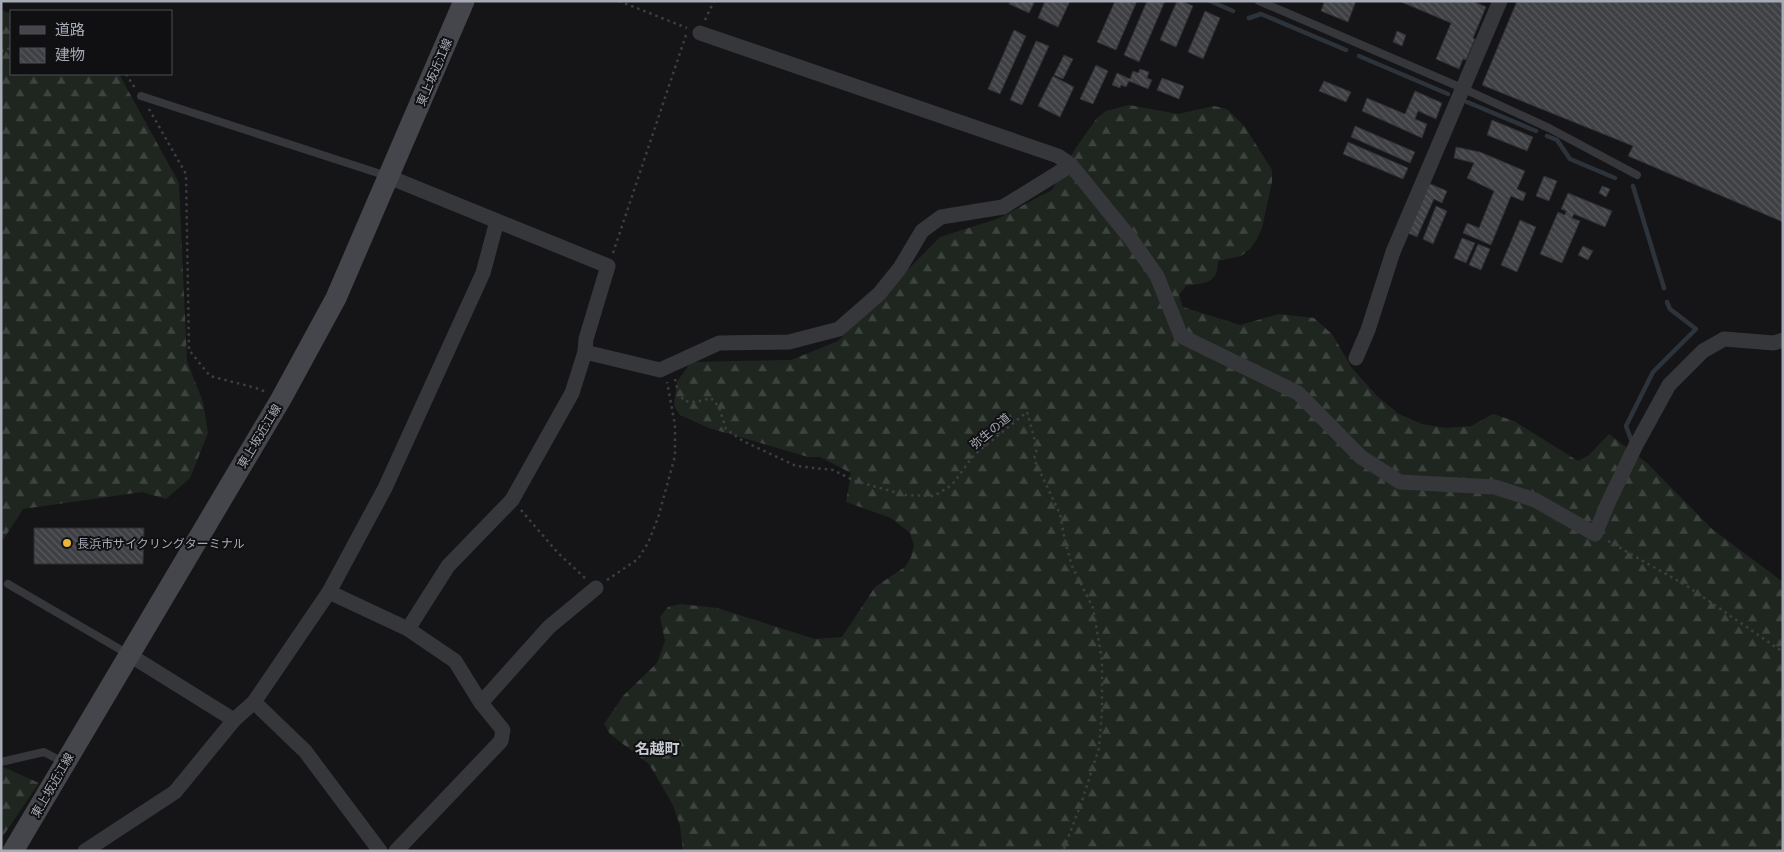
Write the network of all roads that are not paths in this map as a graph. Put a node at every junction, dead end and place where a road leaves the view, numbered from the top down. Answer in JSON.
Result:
{"nodes":[{"id":1,"x":464,"y":1,"type":"edge"},
{"id":2,"x":1259,"y":1,"type":"edge"},
{"id":3,"x":1500,"y":1,"type":"edge"},
{"id":4,"x":700,"y":33,"type":"road end"},
{"id":5,"x":1462,"y":88,"type":"junction"},
{"id":6,"x":141,"y":96,"type":"road end"},
{"id":7,"x":1071,"y":165,"type":"junction"},
{"id":8,"x":1636,"y":175,"type":"dead end"},
{"id":9,"x":389,"y":177,"type":"junction"},
{"id":10,"x":497,"y":221,"type":"junction"},
{"id":11,"x":1783,"y":340,"type":"edge"},
{"id":12,"x":585,"y":352,"type":"junction"},
{"id":13,"x":1356,"y":358,"type":"dead end"},
{"id":14,"x":8,"y":584,"type":"dead end"},
{"id":15,"x":596,"y":588,"type":"road end"},
{"id":16,"x":329,"y":592,"type":"junction"},
{"id":17,"x":408,"y":629,"type":"junction"},
{"id":18,"x":128,"y":654,"type":"junction"},
{"id":19,"x":254,"y":702,"type":"junction"},
{"id":20,"x":481,"y":702,"type":"junction"},
{"id":21,"x":234,"y":720,"type":"junction"},
{"id":22,"x":1,"y":762,"type":"edge"},
{"id":23,"x":64,"y":763,"type":"junction"},
{"id":24,"x":13,"y":851,"type":"edge"},
{"id":25,"x":85,"y":851,"type":"edge"},
{"id":26,"x":380,"y":851,"type":"edge"},
{"id":27,"x":396,"y":851,"type":"edge"}],
"edges":[{"from":1,"to":9,"type":"main road","name":"東上坂近江線"},
{"from":2,"to":5,"type":"lane"},
{"from":3,"to":5,"type":"street"},
{"from":4,"to":7,"type":"street"},
{"from":5,"to":8,"type":"lane"},
{"from":5,"to":13,"type":"street"},
{"from":6,"to":9,"type":"lane"},
{"from":7,"to":11,"type":"street"},
{"from":7,"to":12,"type":"street"},
{"from":9,"to":10,"type":"street"},
{"from":9,"to":18,"type":"main road","name":"東上坂近江線"},
{"from":10,"to":12,"type":"street"},
{"from":10,"to":16,"type":"street"},
{"from":12,"to":17,"type":"street"},
{"from":14,"to":18,"type":"lane"},
{"from":15,"to":20,"type":"street"},
{"from":16,"to":17,"type":"street"},
{"from":16,"to":19,"type":"street"},
{"from":17,"to":20,"type":"street"},
{"from":18,"to":21,"type":"street"},
{"from":18,"to":23,"type":"main road","name":"東上坂近江線"},
{"from":19,"to":21,"type":"street"},
{"from":19,"to":26,"type":"street"},
{"from":20,"to":27,"type":"street"},
{"from":21,"to":25,"type":"street"},
{"from":22,"to":23,"type":"lane"},
{"from":23,"to":24,"type":"main road","name":"東上坂近江線"}]}
